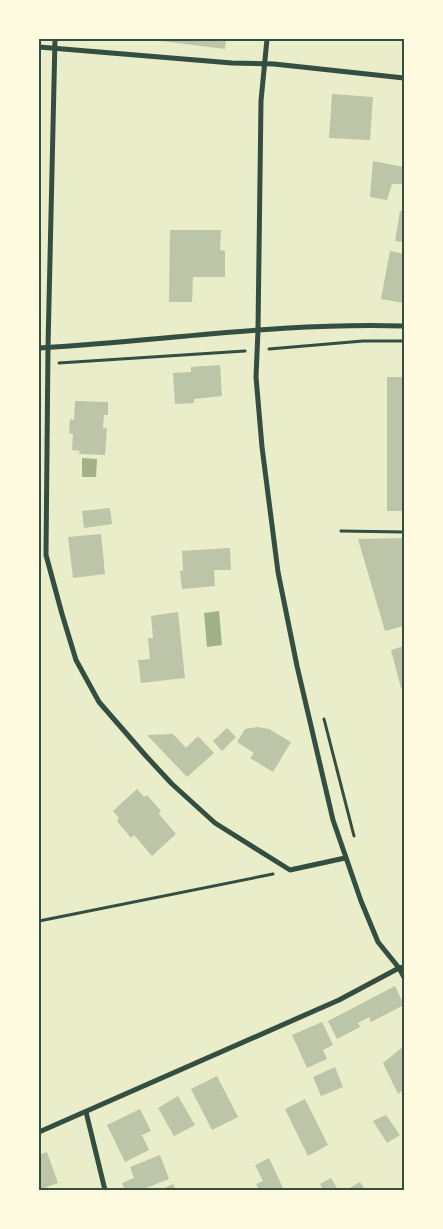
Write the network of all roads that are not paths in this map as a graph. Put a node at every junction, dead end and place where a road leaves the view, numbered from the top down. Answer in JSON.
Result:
{"nodes":[{"id":1,"x":55,"y":39,"type":"edge"},
{"id":2,"x":267,"y":39,"type":"edge"},
{"id":3,"x":39,"y":47,"type":"edge"},
{"id":4,"x":55,"y":49,"type":"junction"},
{"id":5,"x":263,"y":64,"type":"junction"},
{"id":6,"x":404,"y":78,"type":"edge"},
{"id":7,"x":404,"y":326,"type":"edge"},
{"id":8,"x":258,"y":330,"type":"junction"},
{"id":9,"x":48,"y":347,"type":"junction"},
{"id":10,"x":39,"y":348,"type":"edge"},
{"id":11,"x":345,"y":858,"type":"junction"},
{"id":12,"x":402,"y":968,"type":"edge"},
{"id":13,"x":404,"y":977,"type":"edge"},
{"id":14,"x":86,"y":1112,"type":"junction"},
{"id":15,"x":39,"y":1132,"type":"edge"},
{"id":16,"x":105,"y":1190,"type":"edge"}],
"edges":[{"from":1,"to":4,"type":"street"},
{"from":2,"to":5,"type":"street"},
{"from":3,"to":4,"type":"street"},
{"from":4,"to":5,"type":"street"},
{"from":4,"to":9,"type":"street"},
{"from":5,"to":6,"type":"street"},
{"from":5,"to":8,"type":"street"},
{"from":7,"to":8,"type":"street"},
{"from":8,"to":9,"type":"street"},
{"from":8,"to":11,"type":"street"},
{"from":9,"to":10,"type":"street"},
{"from":9,"to":11,"type":"street"},
{"from":11,"to":12,"type":"street"},
{"from":12,"to":13,"type":"street"},
{"from":12,"to":14,"type":"street"},
{"from":14,"to":15,"type":"street"},
{"from":14,"to":16,"type":"street"}]}
